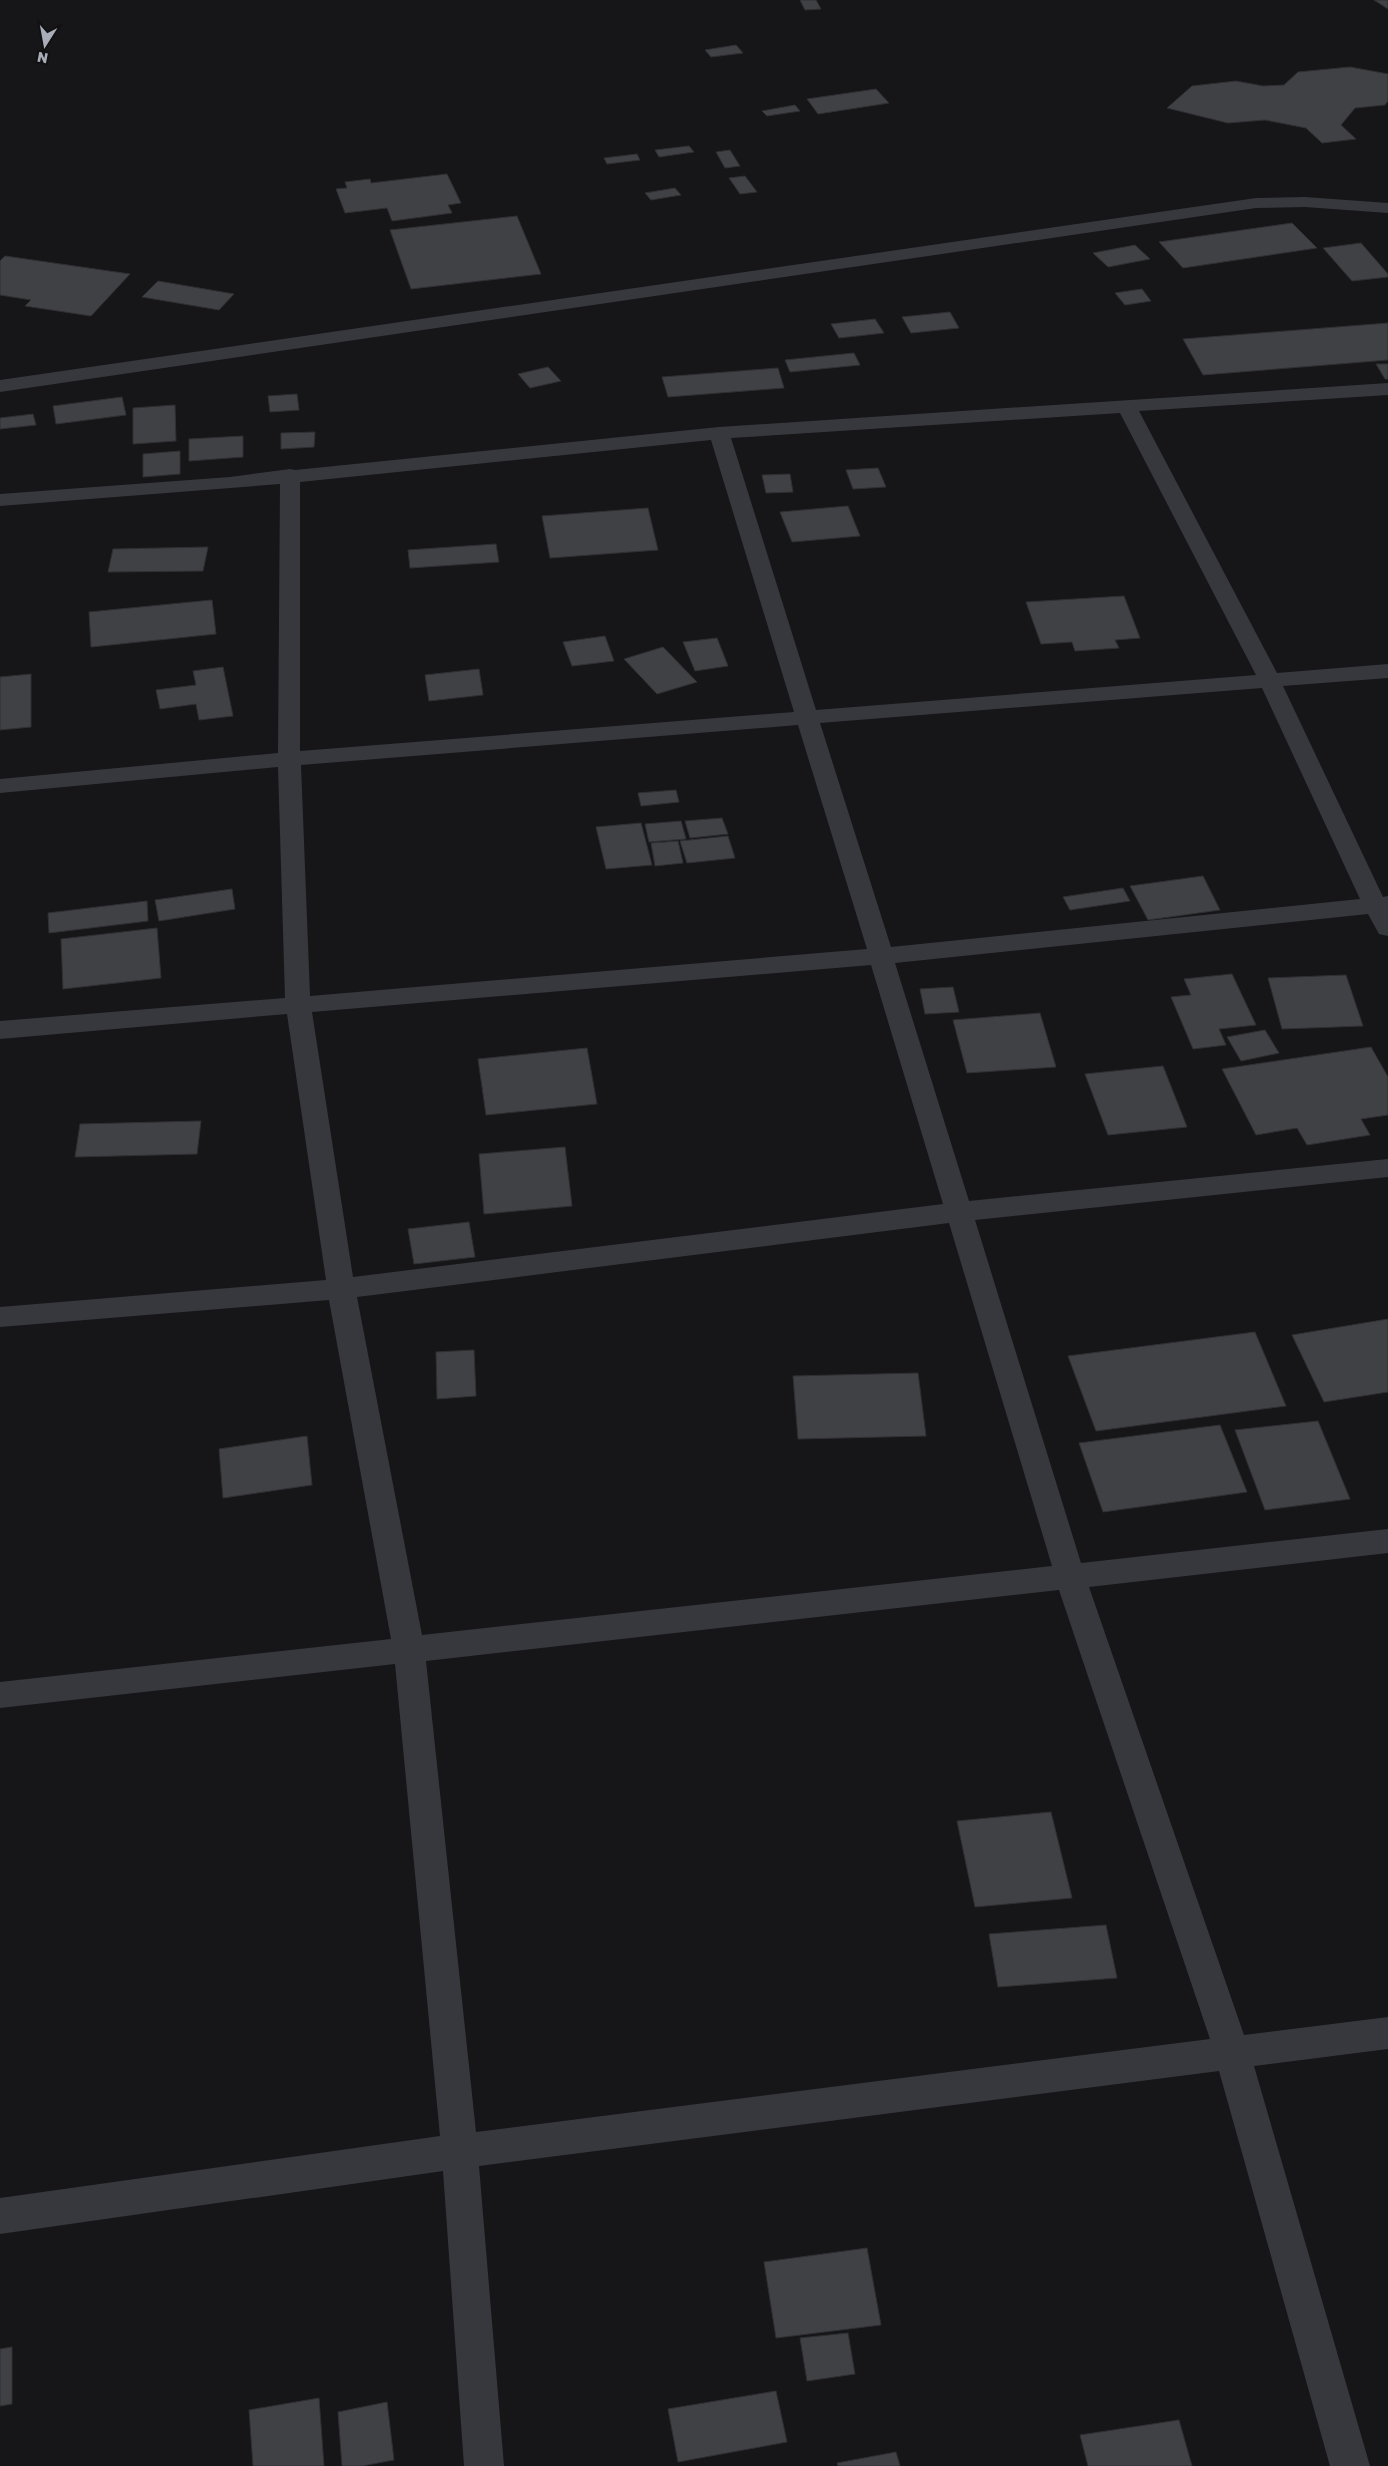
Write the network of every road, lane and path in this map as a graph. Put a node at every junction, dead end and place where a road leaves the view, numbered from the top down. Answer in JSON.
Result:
{"nodes":[{"id":1,"x":1388,"y":208,"type":"edge"},
{"id":2,"x":0,"y":386,"type":"edge"},
{"id":3,"x":1388,"y":390,"type":"edge"},
{"id":4,"x":1126,"y":406,"type":"junction"},
{"id":5,"x":719,"y":433,"type":"junction"},
{"id":6,"x":290,"y":475,"type":"junction"},
{"id":7,"x":0,"y":500,"type":"edge"},
{"id":8,"x":1388,"y":671,"type":"edge"},
{"id":9,"x":1270,"y":681,"type":"junction"},
{"id":10,"x":806,"y":718,"type":"junction"},
{"id":11,"x":289,"y":759,"type":"junction"},
{"id":12,"x":0,"y":786,"type":"edge"},
{"id":13,"x":1381,"y":904,"type":"edge"},
{"id":14,"x":1388,"y":928,"type":"edge"},
{"id":15,"x":881,"y":956,"type":"junction"},
{"id":16,"x":298,"y":1004,"type":"junction"},
{"id":17,"x":0,"y":1030,"type":"edge"},
{"id":18,"x":1388,"y":1168,"type":"edge"},
{"id":19,"x":958,"y":1212,"type":"junction"},
{"id":20,"x":340,"y":1289,"type":"junction"},
{"id":21,"x":0,"y":1317,"type":"edge"},
{"id":22,"x":1388,"y":1541,"type":"edge"},
{"id":23,"x":1070,"y":1576,"type":"junction"},
{"id":24,"x":409,"y":1649,"type":"junction"},
{"id":25,"x":0,"y":1695,"type":"edge"},
{"id":26,"x":1388,"y":2033,"type":"edge"},
{"id":27,"x":1232,"y":2053,"type":"junction"},
{"id":28,"x":460,"y":2151,"type":"junction"},
{"id":29,"x":0,"y":2216,"type":"edge"},
{"id":30,"x":484,"y":2466,"type":"edge"},
{"id":31,"x":1350,"y":2466,"type":"edge"}],
"edges":[{"from":1,"to":2,"type":"street"},
{"from":3,"to":4,"type":"street"},
{"from":4,"to":5,"type":"street"},
{"from":4,"to":9,"type":"street"},
{"from":5,"to":6,"type":"street"},
{"from":5,"to":10,"type":"street"},
{"from":6,"to":7,"type":"street"},
{"from":6,"to":11,"type":"street"},
{"from":8,"to":9,"type":"street"},
{"from":9,"to":10,"type":"street"},
{"from":9,"to":13,"type":"street"},
{"from":10,"to":11,"type":"street"},
{"from":10,"to":15,"type":"street"},
{"from":11,"to":12,"type":"street"},
{"from":11,"to":16,"type":"street"},
{"from":13,"to":14,"type":"street"},
{"from":13,"to":15,"type":"street"},
{"from":15,"to":16,"type":"street"},
{"from":15,"to":19,"type":"street"},
{"from":16,"to":17,"type":"street"},
{"from":16,"to":20,"type":"street"},
{"from":18,"to":19,"type":"street"},
{"from":19,"to":20,"type":"street"},
{"from":19,"to":23,"type":"street"},
{"from":20,"to":21,"type":"street"},
{"from":20,"to":24,"type":"street"},
{"from":22,"to":23,"type":"street"},
{"from":23,"to":24,"type":"street"},
{"from":23,"to":27,"type":"street"},
{"from":24,"to":25,"type":"street"},
{"from":24,"to":28,"type":"street"},
{"from":26,"to":27,"type":"street"},
{"from":27,"to":28,"type":"street"},
{"from":27,"to":31,"type":"street"},
{"from":28,"to":29,"type":"street"},
{"from":28,"to":30,"type":"street"}]}
